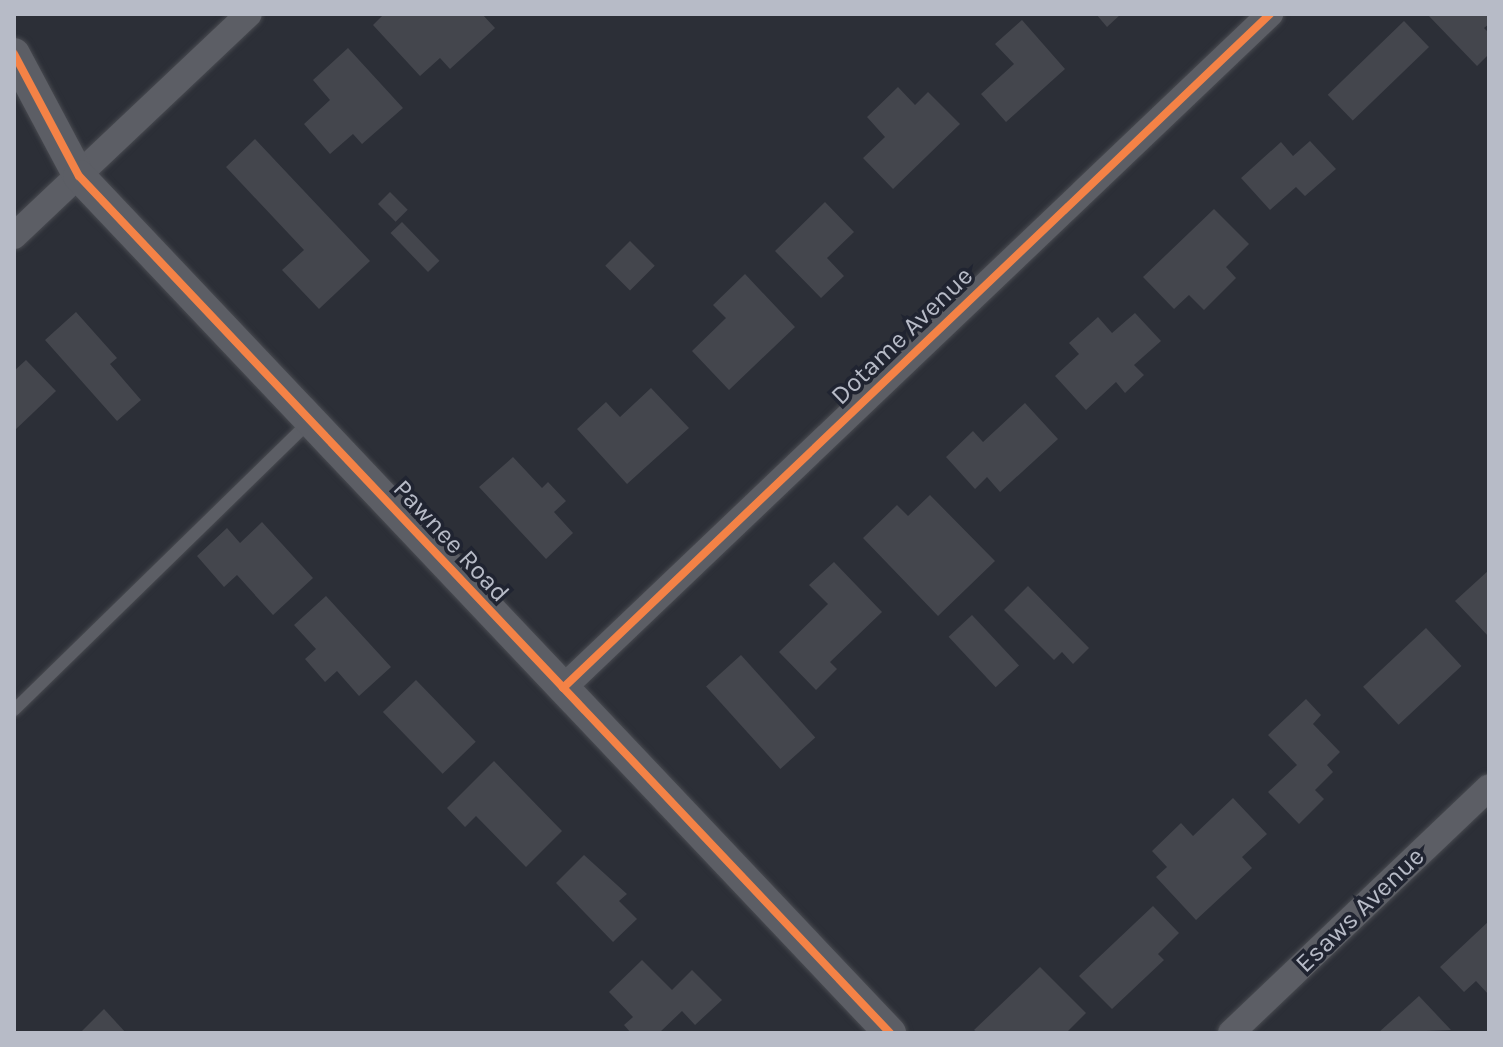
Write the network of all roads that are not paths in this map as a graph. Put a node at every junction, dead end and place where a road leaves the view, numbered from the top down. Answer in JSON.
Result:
{"nodes":[{"id":1,"x":249,"y":14,"type":"edge"},
{"id":2,"x":1270,"y":14,"type":"edge"},
{"id":3,"x":14,"y":54,"type":"edge"},
{"id":4,"x":79,"y":176,"type":"junction"},
{"id":5,"x":14,"y":236,"type":"edge"},
{"id":6,"x":310,"y":421,"type":"junction"},
{"id":7,"x":563,"y":688,"type":"junction"},
{"id":8,"x":14,"y":710,"type":"edge"},
{"id":9,"x":1489,"y":787,"type":"edge"},
{"id":10,"x":890,"y":1033,"type":"edge"},
{"id":11,"x":1231,"y":1033,"type":"edge"}],
"edges":[{"from":1,"to":4,"type":"street"},
{"from":2,"to":7,"type":"street","name":"Dotame Avenue"},
{"from":3,"to":4,"type":"street","name":"Pawnee Road"},
{"from":4,"to":5,"type":"street"},
{"from":4,"to":6,"type":"street","name":"Pawnee Road"},
{"from":6,"to":7,"type":"street","name":"Pawnee Road"},
{"from":6,"to":8,"type":"lane"},
{"from":7,"to":10,"type":"street","name":"Pawnee Road"},
{"from":9,"to":11,"type":"street","name":"Esaws Avenue"}]}
